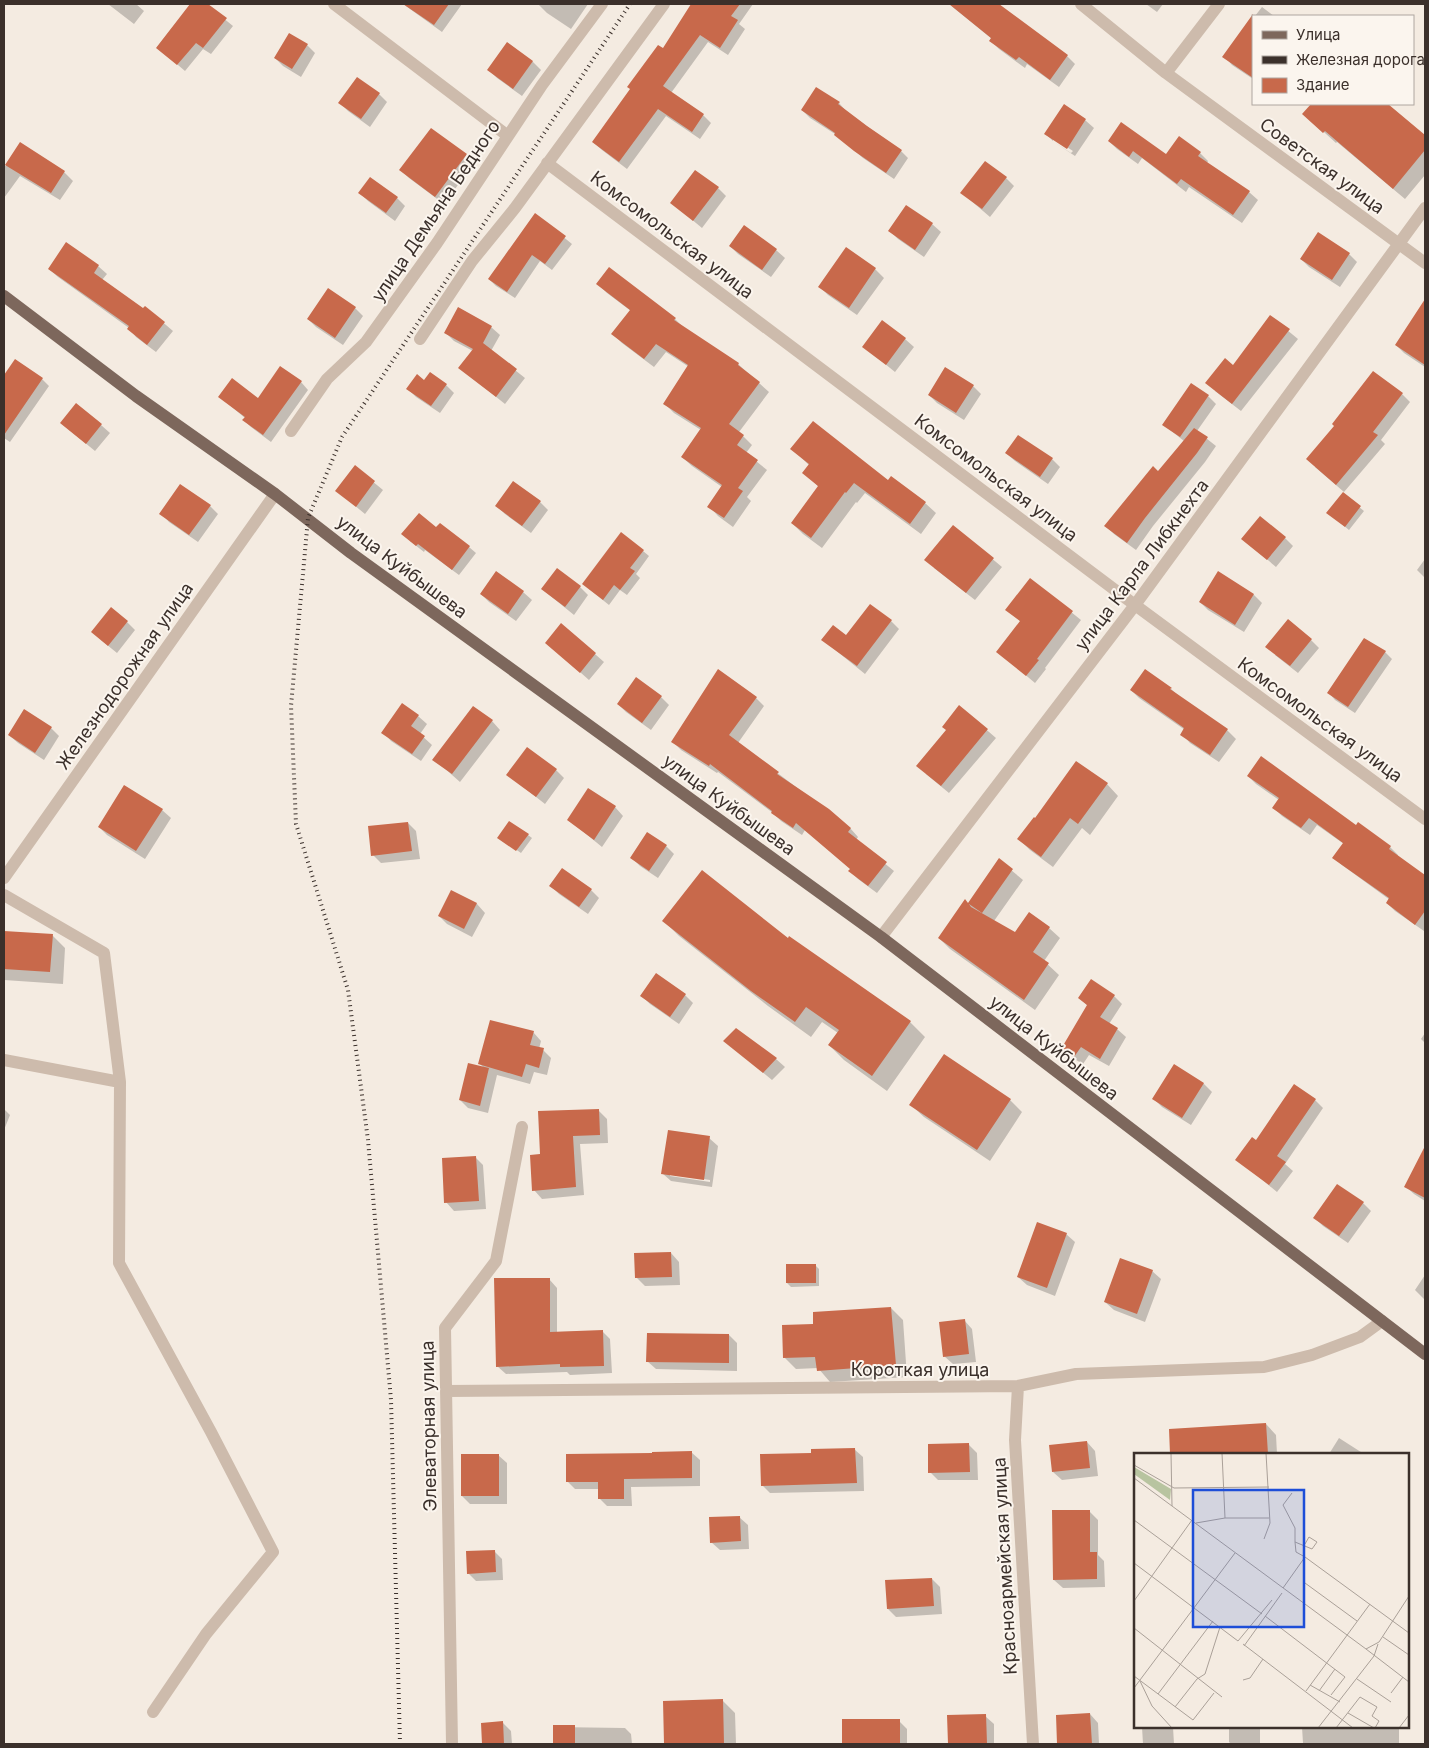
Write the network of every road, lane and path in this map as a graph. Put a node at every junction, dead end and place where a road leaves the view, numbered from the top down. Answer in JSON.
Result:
{"nodes":[{"id":1,"x":334,"y":4,"type":"edge"},
{"id":2,"x":602,"y":4,"type":"edge"},
{"id":3,"x":664,"y":4,"type":"edge"},
{"id":4,"x":1081,"y":4,"type":"edge"},
{"id":5,"x":1219,"y":4,"type":"edge"},
{"id":6,"x":1166,"y":73,"type":"junction"},
{"id":7,"x":508,"y":136,"type":"junction"},
{"id":8,"x":547,"y":163,"type":"junction"},
{"id":9,"x":1425,"y":208,"type":"edge"},
{"id":10,"x":1398,"y":244,"type":"junction"},
{"id":11,"x":1425,"y":264,"type":"edge"},
{"id":12,"x":4,"y":296,"type":"edge"},
{"id":13,"x":420,"y":339,"type":"dead end"},
{"id":14,"x":291,"y":431,"type":"dead end"},
{"id":15,"x":275,"y":494,"type":"junction"},
{"id":16,"x":1135,"y":606,"type":"junction"},
{"id":17,"x":1425,"y":819,"type":"edge"},
{"id":18,"x":4,"y":878,"type":"edge"},
{"id":19,"x":4,"y":895,"type":"edge"},
{"id":20,"x":881,"y":937,"type":"junction"},
{"id":21,"x":4,"y":1060,"type":"edge"},
{"id":22,"x":120,"y":1082,"type":"junction"},
{"id":23,"x":522,"y":1127,"type":"dead end"},
{"id":24,"x":1382,"y":1321,"type":"junction"},
{"id":25,"x":1425,"y":1354,"type":"edge"},
{"id":26,"x":1018,"y":1386,"type":"junction"},
{"id":27,"x":447,"y":1391,"type":"junction"},
{"id":28,"x":153,"y":1712,"type":"dead end"},
{"id":29,"x":452,"y":1744,"type":"edge"},
{"id":30,"x":1033,"y":1744,"type":"edge"}],
"edges":[{"from":1,"to":7,"type":"street"},
{"from":2,"to":7,"type":"street","name":"улица Демьяна Бедного"},
{"from":3,"to":8,"type":"street"},
{"from":4,"to":6,"type":"street","name":"Советская улица"},
{"from":5,"to":6,"type":"street"},
{"from":6,"to":10,"type":"street","name":"Советская улица"},
{"from":7,"to":14,"type":"street","name":"улица Демьяна Бедного"},
{"from":8,"to":13,"type":"street"},
{"from":8,"to":16,"type":"street","name":"Комсомольская улица"},
{"from":9,"to":10,"type":"street","name":"улица Карла Либкнехта"},
{"from":10,"to":11,"type":"street","name":"Советская улица"},
{"from":10,"to":16,"type":"street","name":"улица Карла Либкнехта"},
{"from":12,"to":15,"type":"main road","name":"улица Куйбышева"},
{"from":15,"to":18,"type":"street","name":"Железнодорожная улица"},
{"from":15,"to":20,"type":"main road","name":"улица Куйбышева"},
{"from":16,"to":17,"type":"street","name":"Комсомольская улица"},
{"from":16,"to":20,"type":"street","name":"улица Карла Либкнехта"},
{"from":19,"to":22,"type":"street"},
{"from":20,"to":24,"type":"main road","name":"улица Куйбышева"},
{"from":21,"to":22,"type":"street"},
{"from":22,"to":28,"type":"street"},
{"from":23,"to":27,"type":"street","name":"Элеваторная улица"},
{"from":24,"to":25,"type":"main road","name":"улица Куйбышева"},
{"from":24,"to":26,"type":"street","name":"Короткая улица"},
{"from":26,"to":27,"type":"street","name":"Короткая улица"},
{"from":26,"to":30,"type":"street","name":"Красноармейская улица"},
{"from":27,"to":29,"type":"street","name":"Элеваторная улица"}]}
